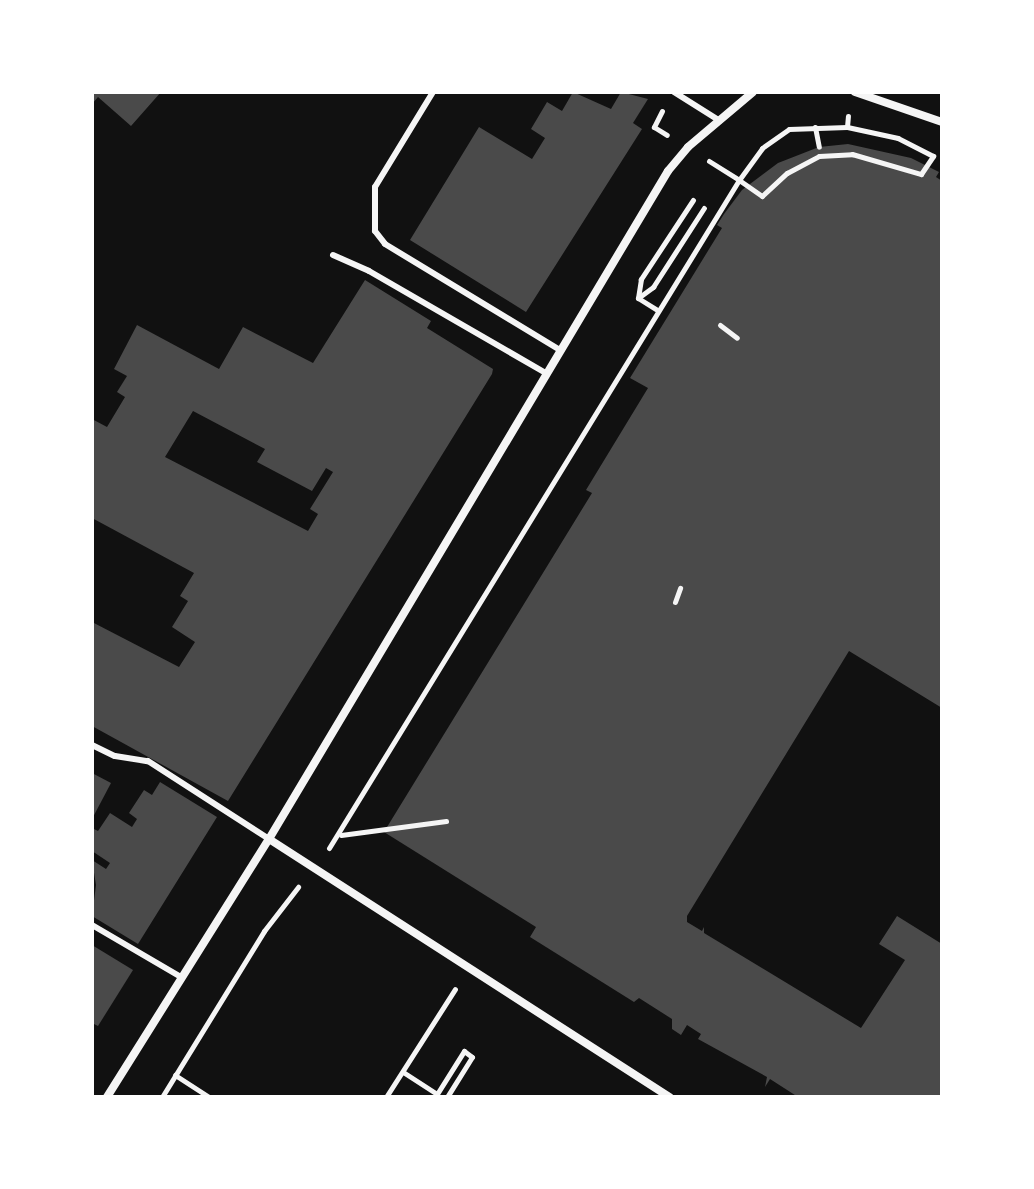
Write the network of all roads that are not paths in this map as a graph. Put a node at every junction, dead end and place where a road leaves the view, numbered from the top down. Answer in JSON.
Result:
{"nodes":[{"id":1,"x":433,"y":92,"type":"edge"},
{"id":2,"x":674,"y":92,"type":"edge"},
{"id":3,"x":753,"y":92,"type":"edge"},
{"id":4,"x":855,"y":92,"type":"edge"},
{"id":5,"x":720,"y":121,"type":"junction"},
{"id":6,"x":942,"y":122,"type":"edge"},
{"id":7,"x":333,"y":255,"type":"dead end"},
{"id":8,"x":560,"y":350,"type":"junction"},
{"id":9,"x":546,"y":373,"type":"junction"},
{"id":10,"x":92,"y":745,"type":"edge"},
{"id":11,"x":269,"y":839,"type":"junction"},
{"id":12,"x":92,"y":925,"type":"edge"},
{"id":13,"x":181,"y":977,"type":"junction"},
{"id":14,"x":107,"y":1097,"type":"edge"},
{"id":15,"x":670,"y":1097,"type":"edge"}],
"edges":[{"from":1,"to":8,"type":"lane"},
{"from":2,"to":5,"type":"lane"},
{"from":3,"to":5,"type":"street"},
{"from":4,"to":6,"type":"street"},
{"from":5,"to":8,"type":"street"},
{"from":7,"to":9,"type":"lane"},
{"from":8,"to":9,"type":"street"},
{"from":9,"to":11,"type":"street"},
{"from":10,"to":11,"type":"lane"},
{"from":11,"to":13,"type":"street"},
{"from":11,"to":15,"type":"street"},
{"from":12,"to":13,"type":"lane"},
{"from":13,"to":14,"type":"street"}]}
